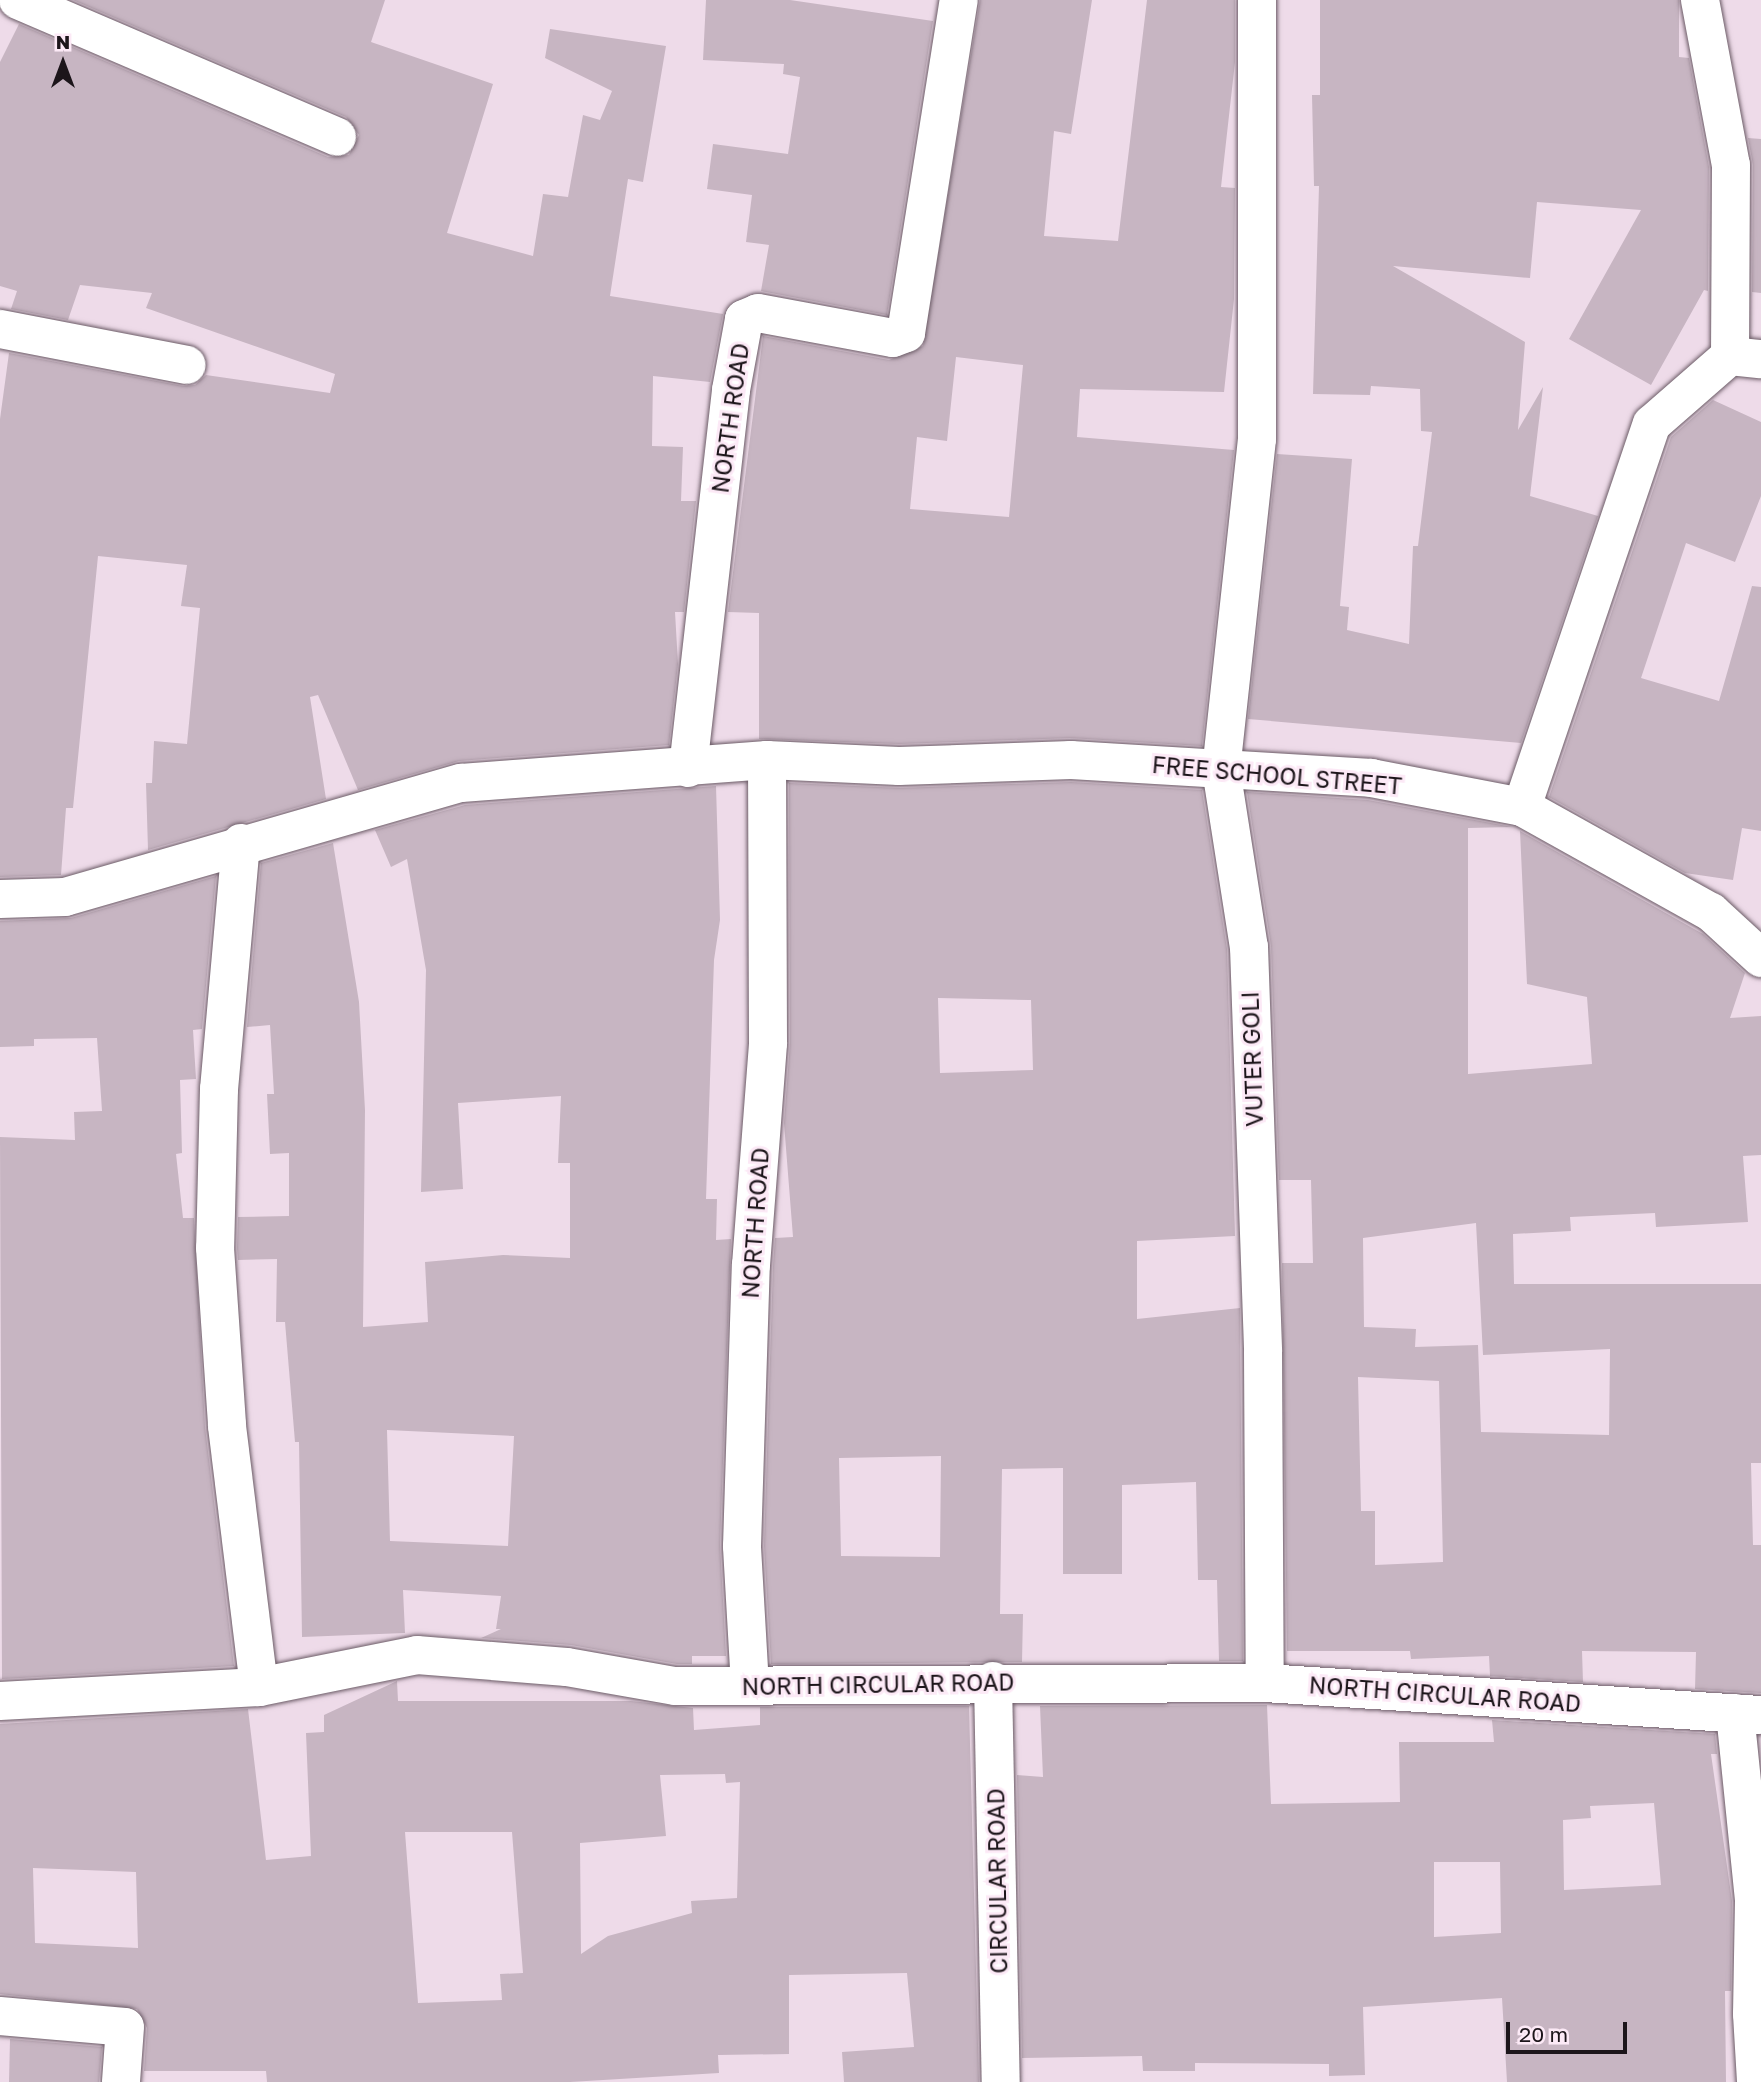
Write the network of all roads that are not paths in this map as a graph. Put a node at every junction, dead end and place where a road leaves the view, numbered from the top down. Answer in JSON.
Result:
{"nodes":[{"id":1,"x":18,"y":0,"type":"edge"},
{"id":2,"x":959,"y":0,"type":"edge"},
{"id":3,"x":1257,"y":0,"type":"edge"},
{"id":4,"x":1700,"y":0,"type":"edge"},
{"id":5,"x":337,"y":137,"type":"dead end"},
{"id":6,"x":0,"y":329,"type":"edge"},
{"id":7,"x":1746,"y":358,"type":"edge"},
{"id":8,"x":187,"y":365,"type":"dead end"},
{"id":9,"x":767,"y":760,"type":"junction"},
{"id":10,"x":688,"y":768,"type":"junction"},
{"id":11,"x":1221,"y":769,"type":"junction"},
{"id":12,"x":1522,"y":807,"type":"junction"},
{"id":13,"x":241,"y":843,"type":"junction"},
{"id":14,"x":0,"y":899,"type":"edge"},
{"id":15,"x":1761,"y":958,"type":"edge"},
{"id":16,"x":993,"y":1681,"type":"junction"},
{"id":17,"x":1265,"y":1683,"type":"junction"},
{"id":18,"x":750,"y":1686,"type":"junction"},
{"id":19,"x":259,"y":1687,"type":"junction"},
{"id":20,"x":0,"y":1701,"type":"edge"},
{"id":21,"x":1748,"y":1714,"type":"edge"},
{"id":22,"x":0,"y":2016,"type":"edge"},
{"id":23,"x":121,"y":2082,"type":"edge"},
{"id":24,"x":1001,"y":2082,"type":"edge"},
{"id":25,"x":1756,"y":2082,"type":"edge"}],
"edges":[{"from":1,"to":5,"type":"street"},
{"from":2,"to":10,"type":"street","name":"NORTH ROAD"},
{"from":3,"to":11,"type":"street","name":"VUTER GOLI"},
{"from":4,"to":7,"type":"street"},
{"from":6,"to":8,"type":"street"},
{"from":7,"to":12,"type":"street"},
{"from":9,"to":10,"type":"street","name":"FREE SCHOOL STREET"},
{"from":9,"to":11,"type":"street","name":"FREE SCHOOL STREET"},
{"from":9,"to":18,"type":"street","name":"NORTH ROAD"},
{"from":10,"to":13,"type":"street","name":"FREE SCHOOL STREET"},
{"from":11,"to":12,"type":"street","name":"FREE SCHOOL STREET"},
{"from":11,"to":17,"type":"street","name":"VUTER GOLI"},
{"from":12,"to":15,"type":"street","name":"FREE SCHOOL STREET"},
{"from":13,"to":14,"type":"street","name":"FREE SCHOOL STREET"},
{"from":13,"to":19,"type":"street"},
{"from":16,"to":17,"type":"street","name":"NORTH CIRCULAR ROAD"},
{"from":16,"to":18,"type":"street","name":"NORTH CIRCULAR ROAD"},
{"from":16,"to":24,"type":"street","name":"CIRCULAR ROAD"},
{"from":17,"to":21,"type":"street","name":"NORTH CIRCULAR ROAD"},
{"from":18,"to":19,"type":"street","name":"NORTH CIRCULAR ROAD"},
{"from":19,"to":20,"type":"street","name":"NORTH CIRCULAR ROAD"},
{"from":21,"to":25,"type":"street"},
{"from":22,"to":23,"type":"street"}]}
